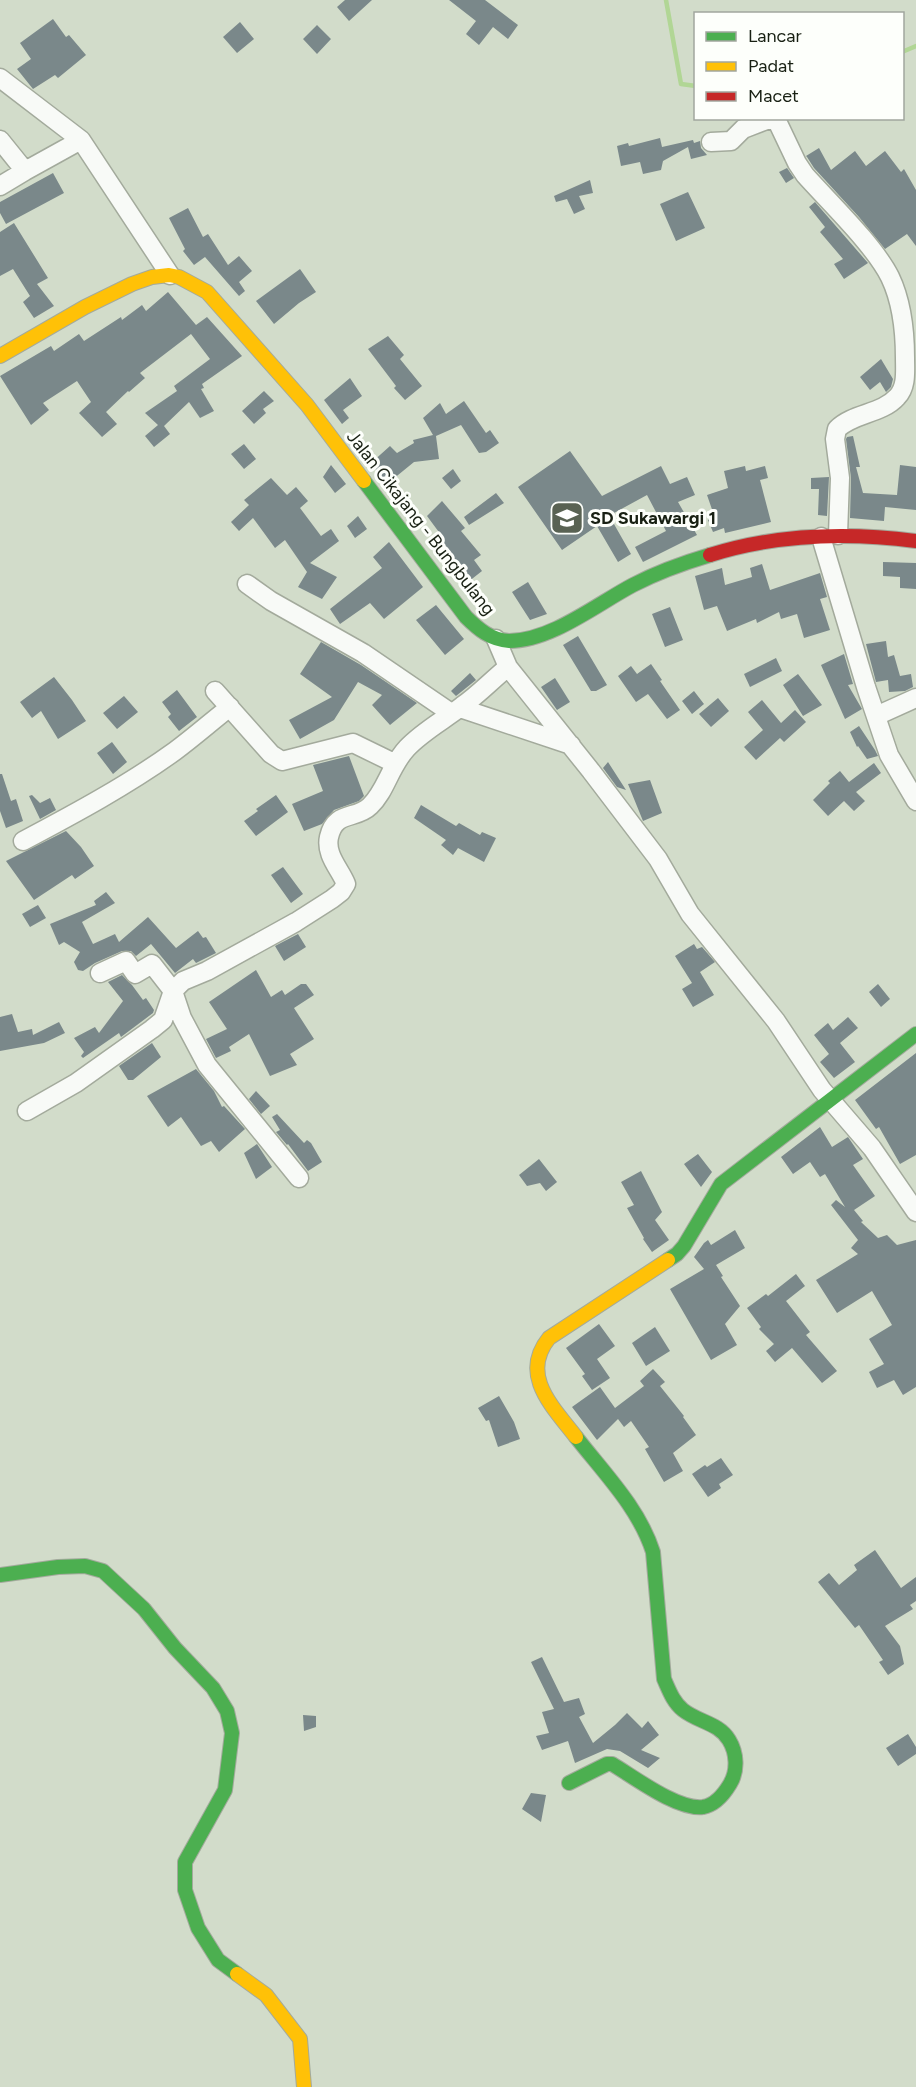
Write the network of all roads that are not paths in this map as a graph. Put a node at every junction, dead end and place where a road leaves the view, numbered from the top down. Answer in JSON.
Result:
{"nodes":[{"id":1,"x":0,"y":78,"type":"edge"},
{"id":2,"x":766,"y":120,"type":"edge"},
{"id":3,"x":772,"y":120,"type":"edge"},
{"id":4,"x":0,"y":140,"type":"edge"},
{"id":5,"x":81,"y":140,"type":"junction"},
{"id":6,"x":711,"y":142,"type":"dead end"},
{"id":7,"x":25,"y":171,"type":"junction"},
{"id":8,"x":0,"y":186,"type":"edge"},
{"id":9,"x":170,"y":275,"type":"junction"},
{"id":10,"x":0,"y":356,"type":"edge"},
{"id":11,"x":830,"y":536,"type":"junction"},
{"id":12,"x":916,"y":541,"type":"edge"},
{"id":13,"x":247,"y":584,"type":"dead end"},
{"id":14,"x":496,"y":639,"type":"junction"},
{"id":15,"x":508,"y":667,"type":"junction"},
{"id":16,"x":215,"y":691,"type":"dead end"},
{"id":17,"x":916,"y":698,"type":"edge"},
{"id":18,"x":230,"y":707,"type":"junction"},
{"id":19,"x":455,"y":710,"type":"junction"},
{"id":20,"x":876,"y":716,"type":"junction"},
{"id":21,"x":571,"y":745,"type":"junction"},
{"id":22,"x":394,"y":763,"type":"junction"},
{"id":23,"x":916,"y":801,"type":"edge"},
{"id":24,"x":22,"y":841,"type":"dead end"},
{"id":25,"x":100,"y":973,"type":"dead end"},
{"id":26,"x":173,"y":992,"type":"junction"},
{"id":27,"x":916,"y":1034,"type":"edge"},
{"id":28,"x":831,"y":1099,"type":"junction"},
{"id":29,"x":27,"y":1111,"type":"dead end"},
{"id":30,"x":299,"y":1178,"type":"dead end"},
{"id":31,"x":916,"y":1212,"type":"edge"},
{"id":32,"x":0,"y":1575,"type":"edge"},
{"id":33,"x":569,"y":1783,"type":"dead end"},
{"id":34,"x":304,"y":2087,"type":"edge"}],
"edges":[{"from":1,"to":5,"type":"street"},
{"from":2,"to":6,"type":"street"},
{"from":3,"to":11,"type":"street"},
{"from":4,"to":7,"type":"street"},
{"from":5,"to":7,"type":"street"},
{"from":5,"to":9,"type":"street"},
{"from":7,"to":8,"type":"street"},
{"from":9,"to":10,"type":"street"},
{"from":9,"to":14,"type":"street","name":"Jalan Cikajang - Bungbulang"},
{"from":11,"to":12,"type":"street","name":"Jalan Cikajang - Bungbulang"},
{"from":11,"to":14,"type":"street","name":"Jalan Cikajang - Bungbulang"},
{"from":11,"to":20,"type":"street"},
{"from":13,"to":19,"type":"street"},
{"from":14,"to":15,"type":"street"},
{"from":15,"to":19,"type":"street"},
{"from":15,"to":21,"type":"street"},
{"from":16,"to":18,"type":"street"},
{"from":17,"to":20,"type":"street"},
{"from":18,"to":22,"type":"street"},
{"from":18,"to":24,"type":"street"},
{"from":19,"to":21,"type":"street"},
{"from":19,"to":22,"type":"street"},
{"from":20,"to":23,"type":"street"},
{"from":21,"to":28,"type":"street"},
{"from":22,"to":26,"type":"street"},
{"from":25,"to":26,"type":"street"},
{"from":26,"to":29,"type":"street"},
{"from":26,"to":30,"type":"street"},
{"from":27,"to":28,"type":"street"},
{"from":28,"to":31,"type":"street"},
{"from":28,"to":33,"type":"street"},
{"from":32,"to":34,"type":"street"}]}
